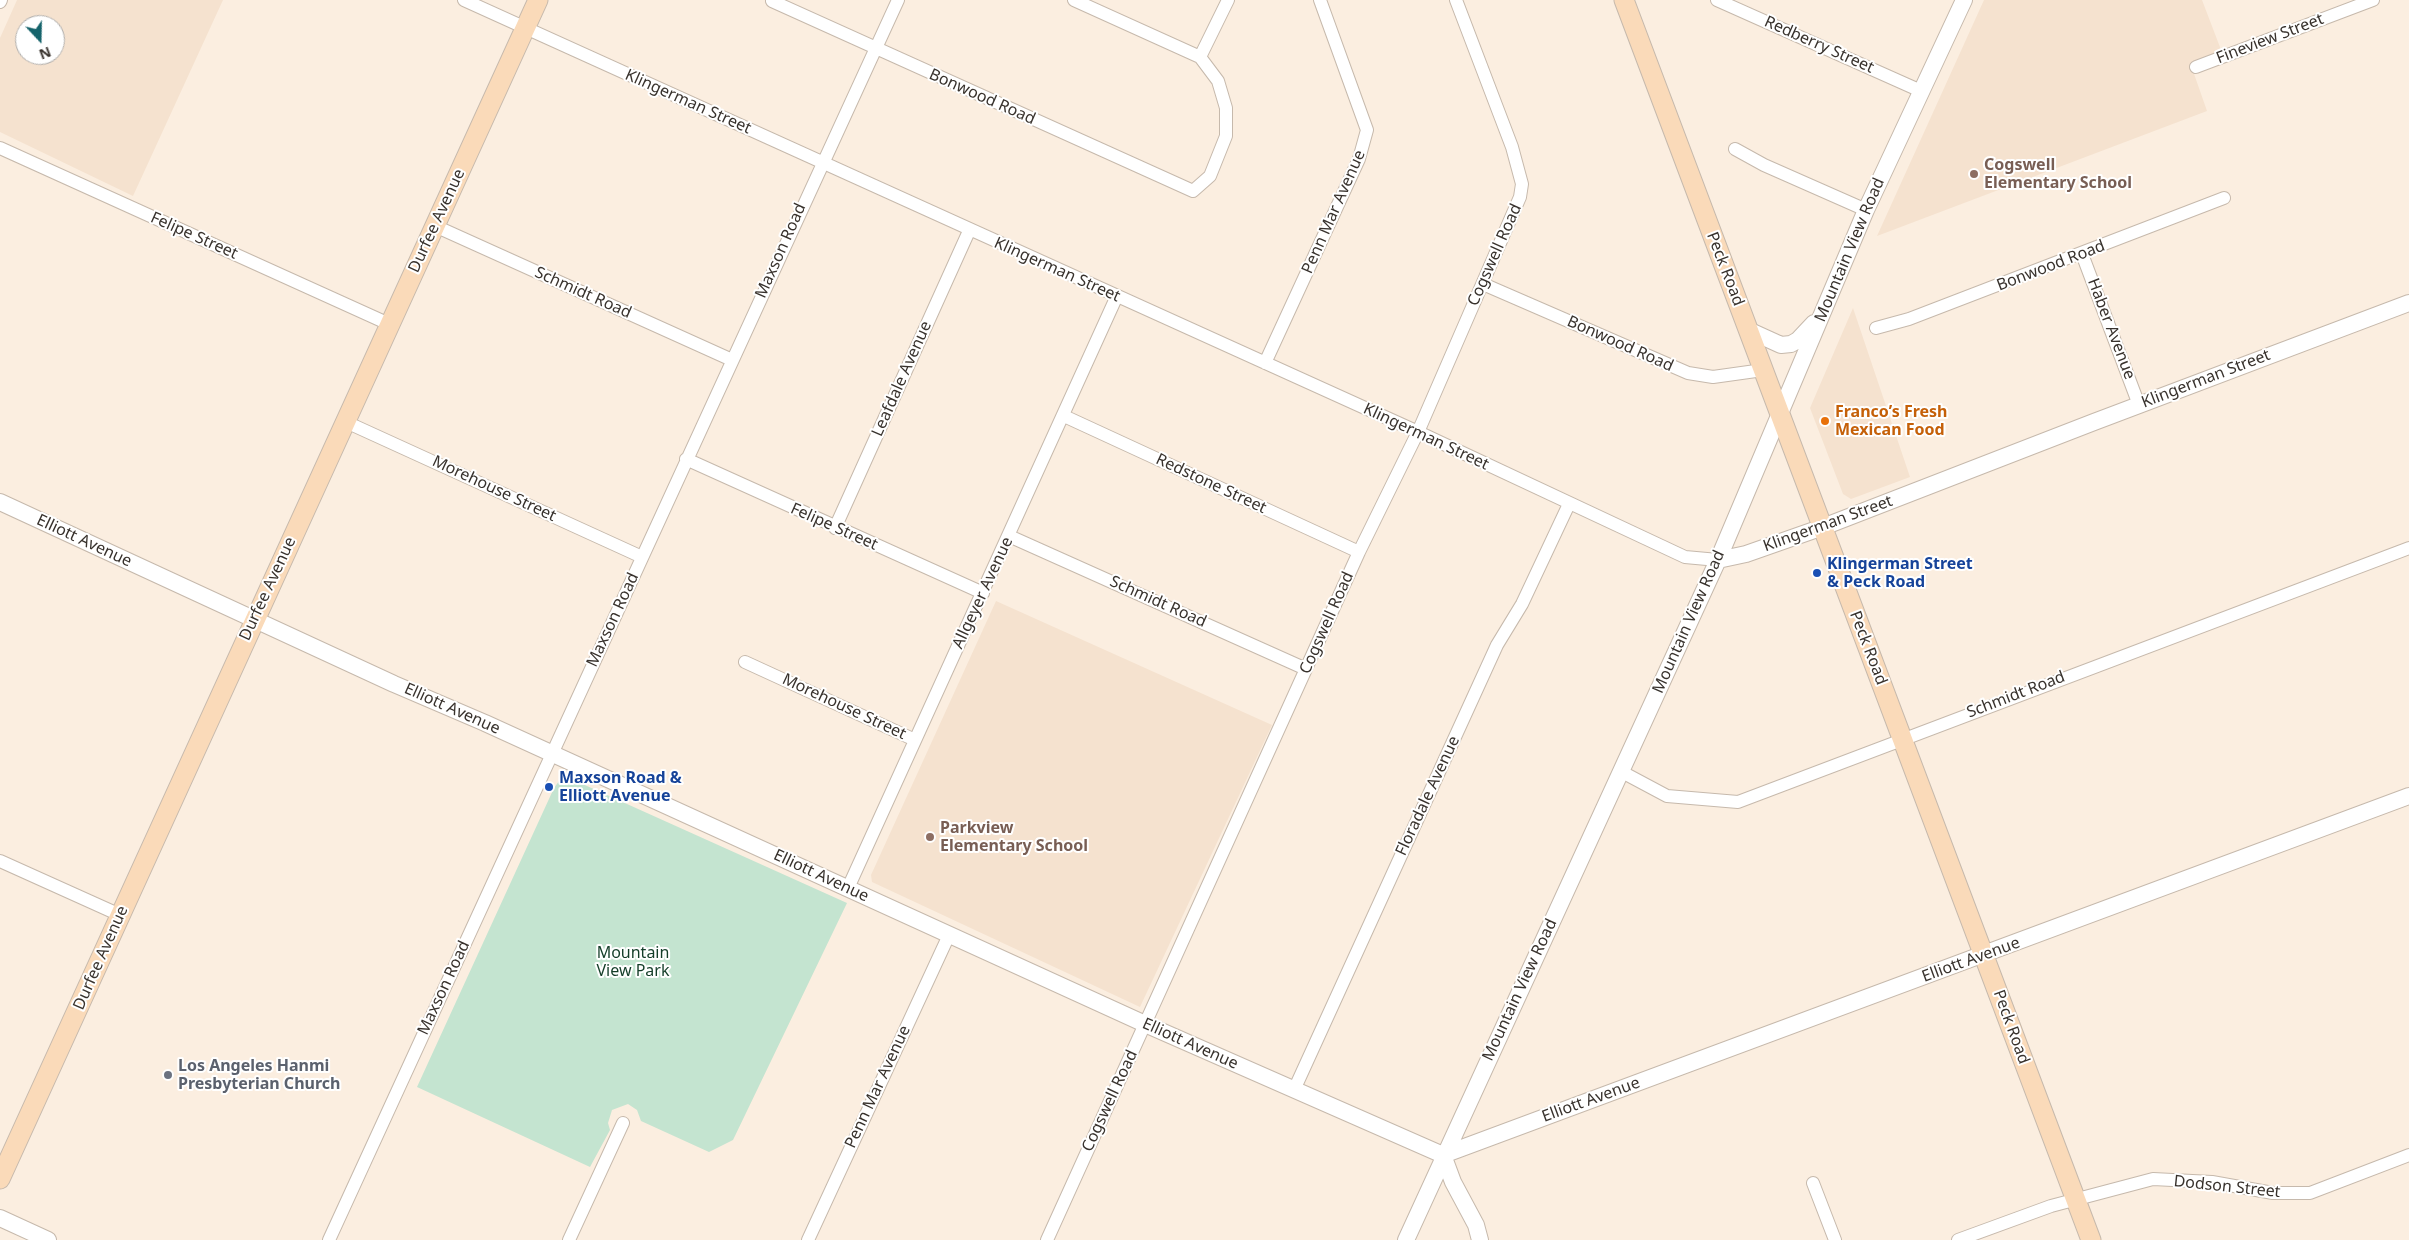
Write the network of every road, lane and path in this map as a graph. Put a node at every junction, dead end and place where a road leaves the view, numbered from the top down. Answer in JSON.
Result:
{"nodes":[{"id":1,"x":464,"y":0,"type":"edge"},
{"id":2,"x":538,"y":0,"type":"edge"},
{"id":3,"x":898,"y":0,"type":"edge"},
{"id":4,"x":1074,"y":0,"type":"edge"},
{"id":5,"x":1228,"y":0,"type":"edge"},
{"id":6,"x":1320,"y":0,"type":"edge"},
{"id":7,"x":1456,"y":0,"type":"edge"},
{"id":8,"x":1624,"y":0,"type":"edge"},
{"id":9,"x":1717,"y":0,"type":"edge"},
{"id":10,"x":1964,"y":0,"type":"edge"},
{"id":11,"x":2373,"y":0,"type":"edge"},
{"id":12,"x":772,"y":1,"type":"edge"},
{"id":13,"x":525,"y":28,"type":"junction"},
{"id":14,"x":876,"y":49,"type":"junction"},
{"id":15,"x":1200,"y":58,"type":"junction"},
{"id":16,"x":2196,"y":67,"type":"dead end"},
{"id":17,"x":1921,"y":91,"type":"junction"},
{"id":18,"x":0,"y":148,"type":"edge"},
{"id":19,"x":1735,"y":149,"type":"dead end"},
{"id":20,"x":822,"y":162,"type":"junction"},
{"id":21,"x":2224,"y":198,"type":"dead end"},
{"id":22,"x":1866,"y":210,"type":"junction"},
{"id":23,"x":435,"y":226,"type":"junction"},
{"id":24,"x":969,"y":230,"type":"junction"},
{"id":25,"x":2082,"y":254,"type":"junction"},
{"id":26,"x":1482,"y":284,"type":"junction"},
{"id":27,"x":1116,"y":298,"type":"junction"},
{"id":28,"x":2409,"y":303,"type":"edge"},
{"id":29,"x":1824,"y":309,"type":"junction"},
{"id":30,"x":389,"y":324,"type":"junction"},
{"id":31,"x":1876,"y":328,"type":"dead end"},
{"id":32,"x":1748,"y":330,"type":"junction"},
{"id":33,"x":732,"y":360,"type":"junction"},
{"id":34,"x":1265,"y":363,"type":"junction"},
{"id":35,"x":1763,"y":370,"type":"junction"},
{"id":36,"x":2140,"y":405,"type":"junction"},
{"id":37,"x":1780,"y":414,"type":"junction"},
{"id":38,"x":1064,"y":416,"type":"junction"},
{"id":39,"x":346,"y":422,"type":"junction"},
{"id":40,"x":1418,"y":432,"type":"junction"},
{"id":41,"x":686,"y":459,"type":"junction"},
{"id":42,"x":0,"y":502,"type":"edge"},
{"id":43,"x":1569,"y":504,"type":"junction"},
{"id":44,"x":1823,"y":527,"type":"junction"},
{"id":45,"x":835,"y":528,"type":"junction"},
{"id":46,"x":1009,"y":536,"type":"junction"},
{"id":47,"x":2409,"y":548,"type":"edge"},
{"id":48,"x":1359,"y":552,"type":"junction"},
{"id":49,"x":642,"y":557,"type":"junction"},
{"id":50,"x":1718,"y":560,"type":"junction"},
{"id":51,"x":983,"y":593,"type":"junction"},
{"id":52,"x":254,"y":619,"type":"junction"},
{"id":53,"x":745,"y":662,"type":"dead end"},
{"id":54,"x":1306,"y":669,"type":"junction"},
{"id":55,"x":1902,"y":738,"type":"junction"},
{"id":56,"x":916,"y":740,"type":"junction"},
{"id":57,"x":551,"y":753,"type":"junction"},
{"id":58,"x":1622,"y":772,"type":"junction"},
{"id":59,"x":2409,"y":796,"type":"edge"},
{"id":60,"x":0,"y":861,"type":"edge"},
{"id":61,"x":848,"y":888,"type":"junction"},
{"id":62,"x":120,"y":915,"type":"junction"},
{"id":63,"x":949,"y":935,"type":"junction"},
{"id":64,"x":1985,"y":955,"type":"junction"},
{"id":65,"x":1145,"y":1024,"type":"junction"},
{"id":66,"x":1294,"y":1090,"type":"junction"},
{"id":67,"x":623,"y":1123,"type":"dead end"},
{"id":68,"x":1443,"y":1155,"type":"junction"},
{"id":69,"x":2409,"y":1155,"type":"edge"},
{"id":70,"x":0,"y":1179,"type":"edge"},
{"id":71,"x":1813,"y":1182,"type":"dead end"},
{"id":72,"x":2076,"y":1201,"type":"junction"},
{"id":73,"x":0,"y":1218,"type":"edge"},
{"id":74,"x":48,"y":1240,"type":"edge"},
{"id":75,"x":329,"y":1240,"type":"edge"},
{"id":76,"x":570,"y":1240,"type":"edge"},
{"id":77,"x":808,"y":1240,"type":"edge"},
{"id":78,"x":1047,"y":1240,"type":"edge"},
{"id":79,"x":1406,"y":1240,"type":"edge"},
{"id":80,"x":1480,"y":1240,"type":"edge"},
{"id":81,"x":1835,"y":1240,"type":"edge"},
{"id":82,"x":1958,"y":1240,"type":"edge"},
{"id":83,"x":2091,"y":1240,"type":"edge"}],
"edges":[{"from":1,"to":13,"type":"street","name":"Klingerman Street"},
{"from":2,"to":13,"type":"main road","name":"Durfee Avenue"},
{"from":3,"to":14,"type":"street","name":"Maxson Road"},
{"from":4,"to":15,"type":"street"},
{"from":5,"to":15,"type":"street"},
{"from":6,"to":34,"type":"street","name":"Penn Mar Avenue"},
{"from":7,"to":26,"type":"street","name":"Cogswell Road"},
{"from":8,"to":32,"type":"main road","name":"Peck Road"},
{"from":9,"to":17,"type":"street","name":"Redberry Street"},
{"from":10,"to":17,"type":"street","name":"Mountain View Road"},
{"from":11,"to":16,"type":"street","name":"Fineview Street"},
{"from":12,"to":14,"type":"street","name":"Bonwood Road"},
{"from":13,"to":20,"type":"street","name":"Klingerman Street"},
{"from":13,"to":23,"type":"main road","name":"Durfee Avenue"},
{"from":14,"to":15,"type":"street","name":"Bonwood Road"},
{"from":14,"to":20,"type":"street","name":"Maxson Road"},
{"from":17,"to":22,"type":"street","name":"Mountain View Road"},
{"from":18,"to":30,"type":"street","name":"Felipe Street"},
{"from":19,"to":22,"type":"street"},
{"from":20,"to":24,"type":"street","name":"Klingerman Street"},
{"from":20,"to":33,"type":"street","name":"Maxson Road"},
{"from":21,"to":25,"type":"street","name":"Bonwood Road"},
{"from":22,"to":29,"type":"street","name":"Mountain View Road"},
{"from":23,"to":30,"type":"main road","name":"Durfee Avenue"},
{"from":23,"to":33,"type":"street","name":"Schmidt Road"},
{"from":24,"to":27,"type":"street","name":"Klingerman Street"},
{"from":24,"to":45,"type":"street","name":"Leafdale Avenue"},
{"from":25,"to":31,"type":"street","name":"Bonwood Road"},
{"from":25,"to":36,"type":"street","name":"Haber Avenue"},
{"from":26,"to":35,"type":"street","name":"Bonwood Road"},
{"from":26,"to":40,"type":"street","name":"Cogswell Road"},
{"from":27,"to":34,"type":"street","name":"Klingerman Street"},
{"from":27,"to":38,"type":"street","name":"Allgeyer Avenue"},
{"from":28,"to":36,"type":"street","name":"Klingerman Street"},
{"from":29,"to":32,"type":"street"},
{"from":29,"to":37,"type":"street","name":"Mountain View Road"},
{"from":30,"to":39,"type":"main road","name":"Durfee Avenue"},
{"from":32,"to":35,"type":"main road","name":"Peck Road"},
{"from":33,"to":41,"type":"street","name":"Maxson Road"},
{"from":34,"to":40,"type":"street","name":"Klingerman Street"},
{"from":35,"to":37,"type":"main road","name":"Peck Road"},
{"from":36,"to":44,"type":"street","name":"Klingerman Street"},
{"from":37,"to":44,"type":"main road","name":"Peck Road"},
{"from":37,"to":50,"type":"street","name":"Mountain View Road"},
{"from":38,"to":46,"type":"street","name":"Allgeyer Avenue"},
{"from":38,"to":48,"type":"street","name":"Redstone Street"},
{"from":39,"to":49,"type":"street","name":"Morehouse Street"},
{"from":39,"to":52,"type":"main road","name":"Durfee Avenue"},
{"from":40,"to":43,"type":"street","name":"Klingerman Street"},
{"from":40,"to":48,"type":"street","name":"Cogswell Road"},
{"from":41,"to":45,"type":"street","name":"Felipe Street"},
{"from":41,"to":49,"type":"street","name":"Maxson Road"},
{"from":42,"to":52,"type":"street","name":"Elliott Avenue"},
{"from":43,"to":50,"type":"street","name":"Klingerman Street"},
{"from":43,"to":66,"type":"street","name":"Floradale Avenue"},
{"from":44,"to":50,"type":"street","name":"Klingerman Street"},
{"from":44,"to":55,"type":"main road","name":"Peck Road"},
{"from":45,"to":51,"type":"street","name":"Felipe Street"},
{"from":46,"to":51,"type":"street","name":"Allgeyer Avenue"},
{"from":46,"to":54,"type":"street","name":"Schmidt Road"},
{"from":47,"to":55,"type":"street","name":"Schmidt Road"},
{"from":48,"to":54,"type":"street","name":"Cogswell Road"},
{"from":49,"to":57,"type":"street","name":"Maxson Road"},
{"from":50,"to":58,"type":"street","name":"Mountain View Road"},
{"from":51,"to":56,"type":"street","name":"Allgeyer Avenue"},
{"from":52,"to":57,"type":"street","name":"Elliott Avenue"},
{"from":52,"to":62,"type":"main road","name":"Durfee Avenue"},
{"from":53,"to":56,"type":"street","name":"Morehouse Street"},
{"from":54,"to":65,"type":"street","name":"Cogswell Road"},
{"from":55,"to":58,"type":"street","name":"Schmidt Road"},
{"from":55,"to":64,"type":"main road","name":"Peck Road"},
{"from":56,"to":61,"type":"street","name":"Allgeyer Avenue"},
{"from":57,"to":61,"type":"street","name":"Elliott Avenue"},
{"from":57,"to":75,"type":"street","name":"Maxson Road"},
{"from":58,"to":68,"type":"street","name":"Mountain View Road"},
{"from":59,"to":64,"type":"street","name":"Elliott Avenue"},
{"from":60,"to":62,"type":"street"},
{"from":61,"to":63,"type":"street","name":"Elliott Avenue"},
{"from":62,"to":70,"type":"main road","name":"Durfee Avenue"},
{"from":63,"to":65,"type":"street","name":"Elliott Avenue"},
{"from":63,"to":77,"type":"street","name":"Penn Mar Avenue"},
{"from":64,"to":68,"type":"street","name":"Elliott Avenue"},
{"from":64,"to":72,"type":"main road","name":"Peck Road"},
{"from":65,"to":66,"type":"street","name":"Elliott Avenue"},
{"from":65,"to":78,"type":"street","name":"Cogswell Road"},
{"from":66,"to":68,"type":"street","name":"Elliott Avenue"},
{"from":67,"to":76,"type":"street"},
{"from":68,"to":79,"type":"street","name":"Mountain View Road"},
{"from":68,"to":80,"type":"street"},
{"from":69,"to":72,"type":"street","name":"Dodson Street"},
{"from":71,"to":81,"type":"street"},
{"from":72,"to":82,"type":"street","name":"Dodson Street"},
{"from":72,"to":83,"type":"main road","name":"Peck Road"},
{"from":73,"to":74,"type":"street"}]}
